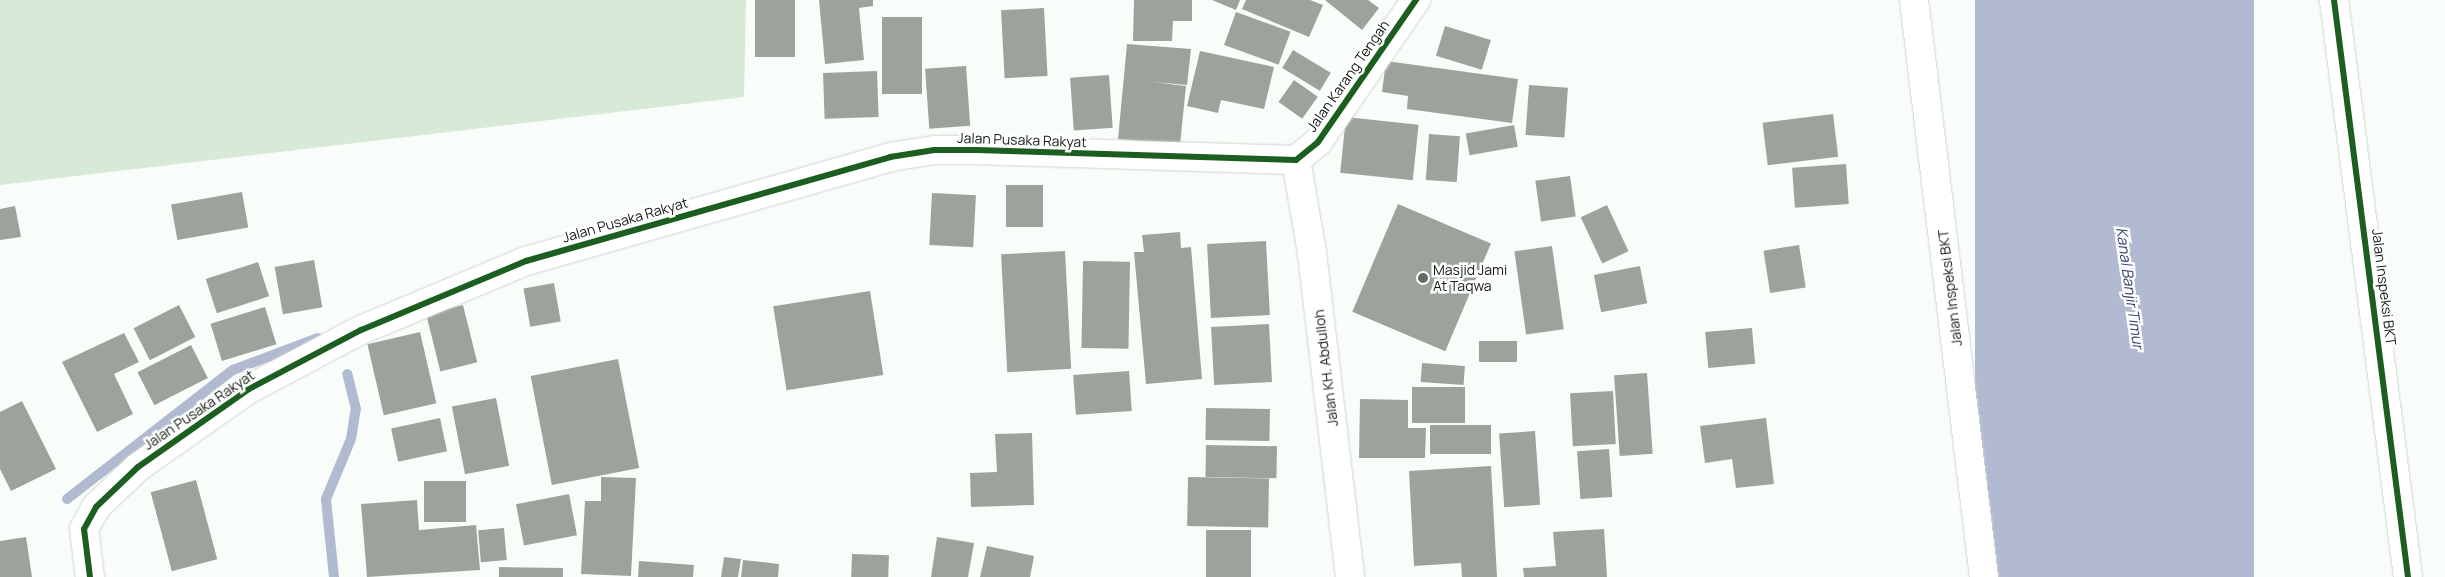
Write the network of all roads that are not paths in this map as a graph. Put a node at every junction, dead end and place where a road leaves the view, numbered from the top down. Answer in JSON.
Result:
{"nodes":[{"id":1,"x":1416,"y":0,"type":"edge"},
{"id":2,"x":1914,"y":0,"type":"edge"},
{"id":3,"x":2334,"y":0,"type":"edge"},
{"id":4,"x":1296,"y":160,"type":"junction"},
{"id":5,"x":90,"y":577,"type":"edge"},
{"id":6,"x":1350,"y":577,"type":"edge"},
{"id":7,"x":1984,"y":577,"type":"edge"},
{"id":8,"x":2408,"y":577,"type":"edge"}],
"edges":[{"from":1,"to":4,"type":"street","name":"Jalan Karang Tengah"},
{"from":2,"to":7,"type":"street","name":"Jalan Inspeksi BKT"},
{"from":3,"to":8,"type":"street","name":"Jalan Inspeksi BKT"},
{"from":4,"to":5,"type":"street","name":"Jalan Pusaka Rakyat"},
{"from":4,"to":6,"type":"street","name":"Jalan KH. Abdulloh"}]}
